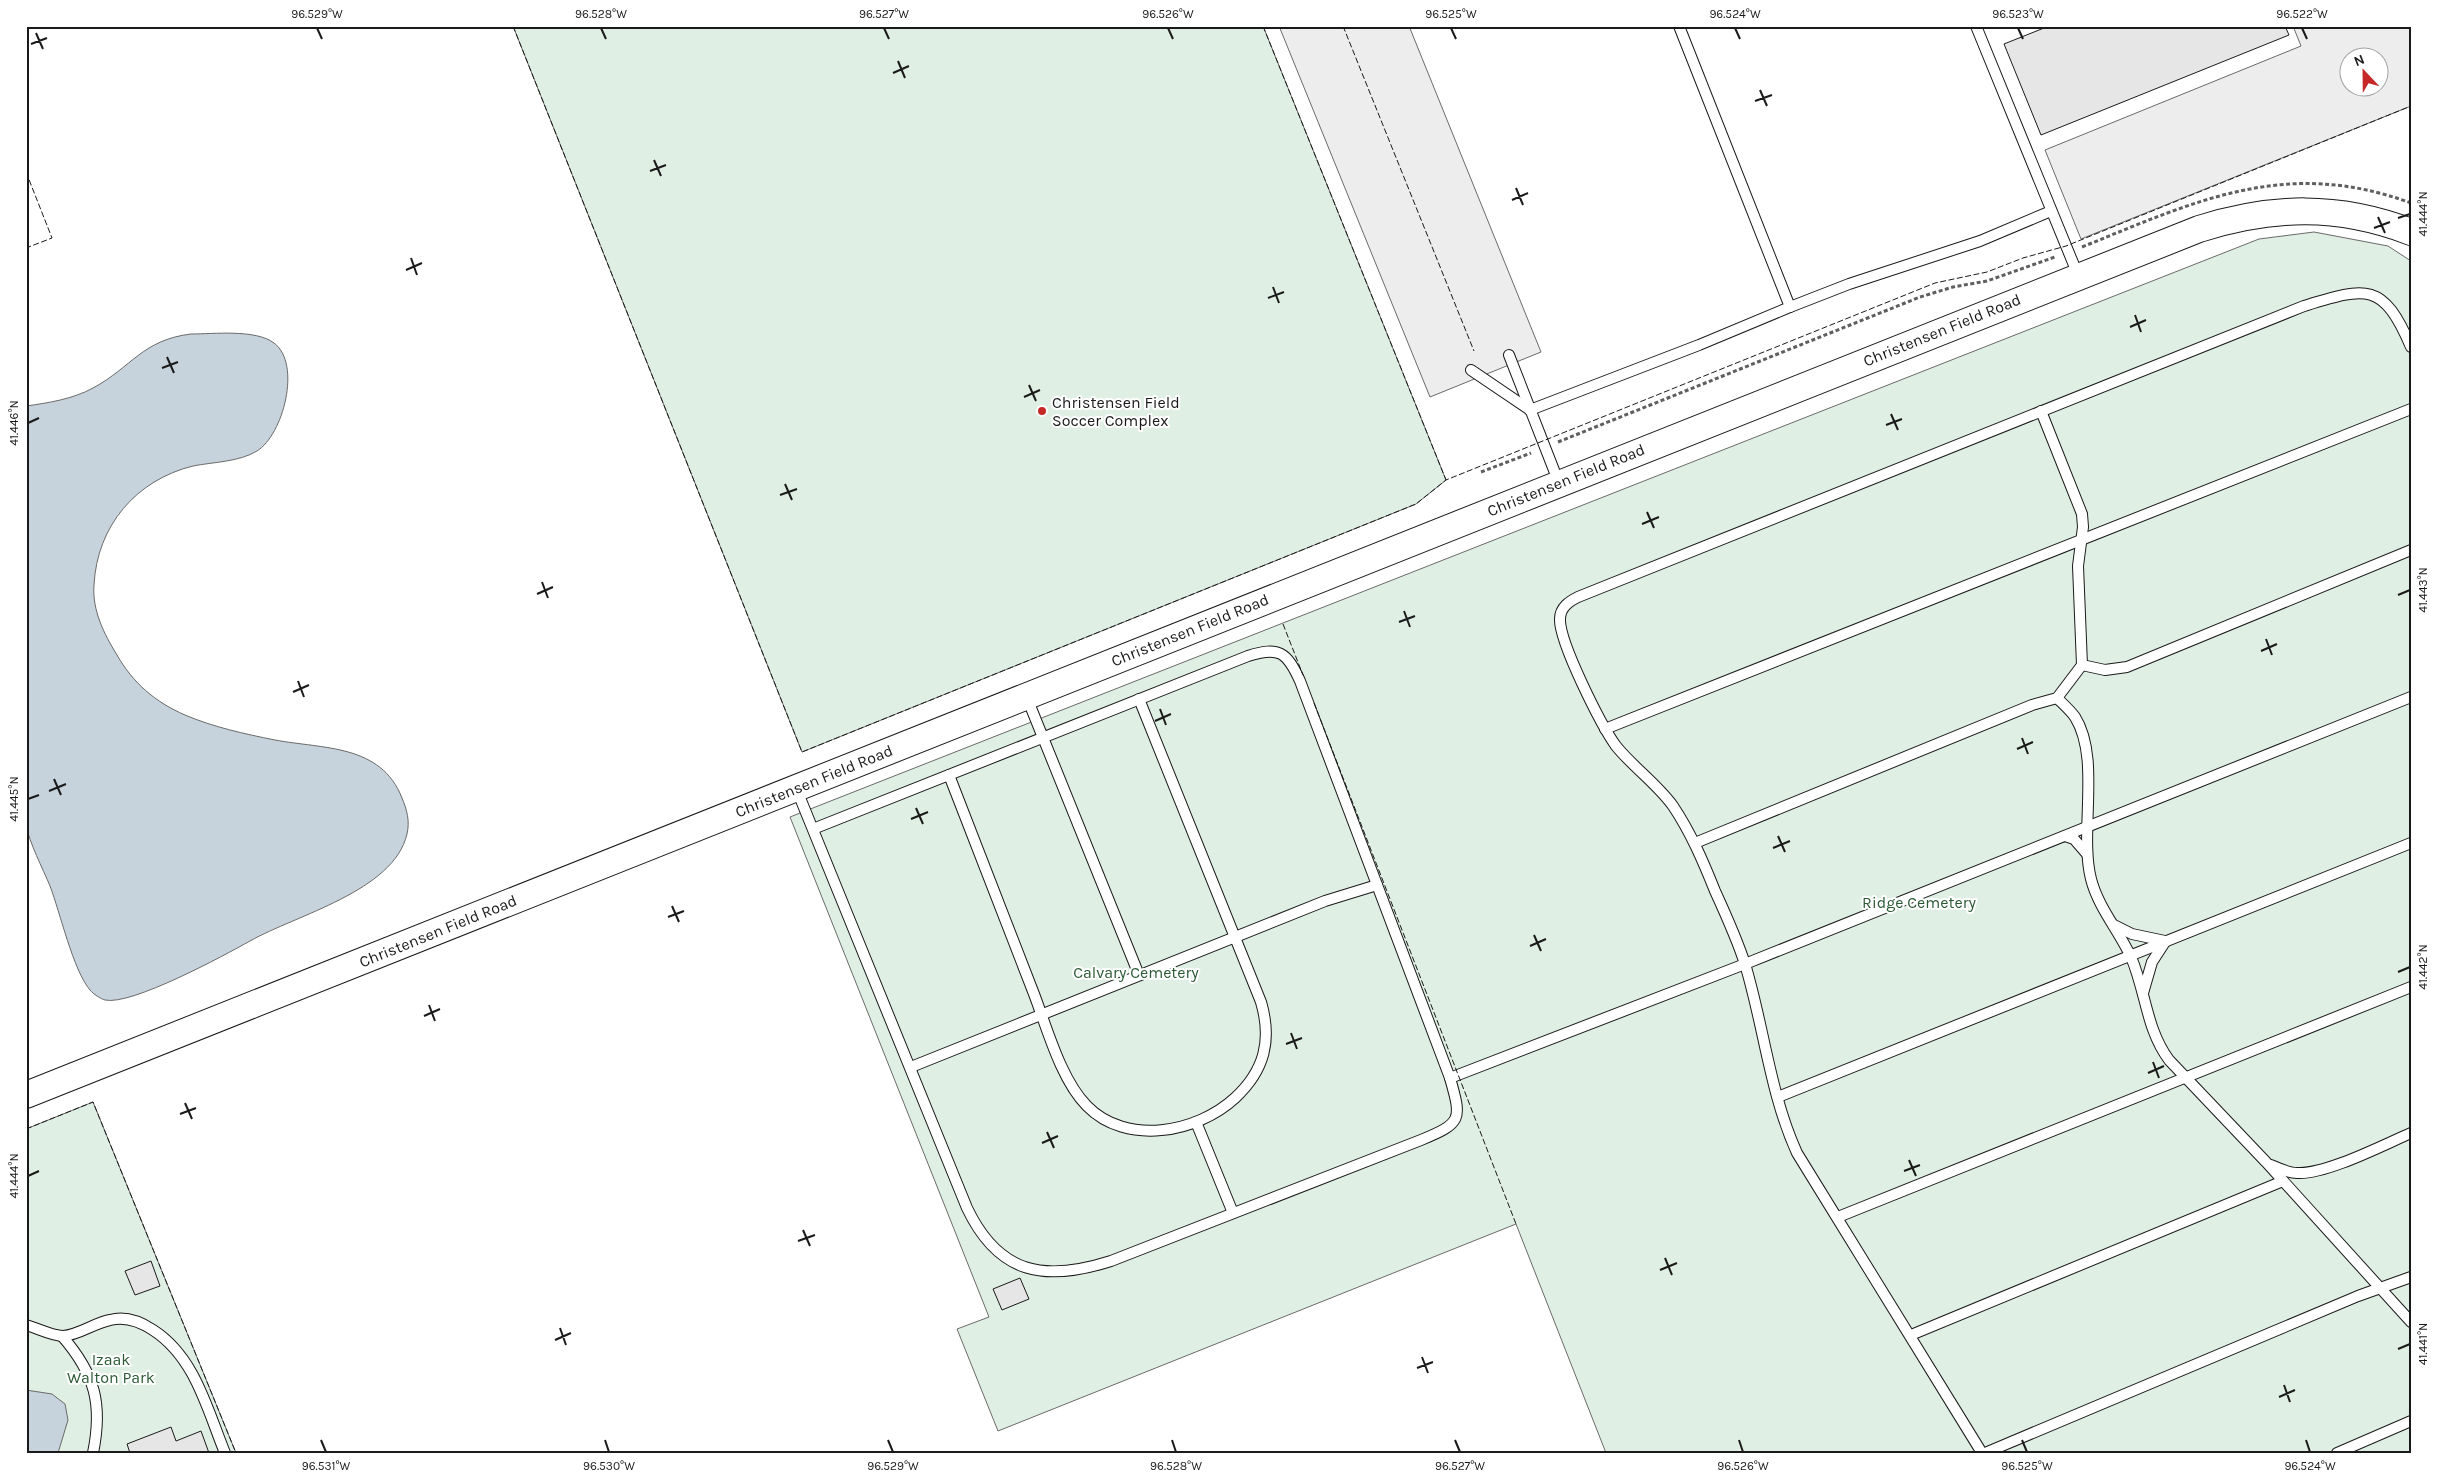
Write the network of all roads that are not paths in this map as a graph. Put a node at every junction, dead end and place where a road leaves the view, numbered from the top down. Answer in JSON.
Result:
{"nodes":[{"id":1,"x":1679,"y":26,"type":"edge"},
{"id":2,"x":1976,"y":26,"type":"edge"},
{"id":3,"x":2052,"y":211,"type":"junction"},
{"id":4,"x":2411,"y":232,"type":"edge"},
{"id":5,"x":2073,"y":264,"type":"junction"},
{"id":6,"x":1790,"y":306,"type":"junction"},
{"id":7,"x":2411,"y":347,"type":"edge"},
{"id":8,"x":1509,"y":355,"type":"dead end"},
{"id":9,"x":1471,"y":370,"type":"dead end"},
{"id":10,"x":2411,"y":408,"type":"edge"},
{"id":11,"x":1530,"y":410,"type":"junction"},
{"id":12,"x":2041,"y":411,"type":"junction"},
{"id":13,"x":1560,"y":483,"type":"junction"},
{"id":14,"x":2082,"y":539,"type":"junction"},
{"id":15,"x":2411,"y":550,"type":"edge"},
{"id":16,"x":2082,"y":665,"type":"junction"},
{"id":17,"x":1027,"y":697,"type":"junction"},
{"id":18,"x":2411,"y":697,"type":"edge"},
{"id":19,"x":2057,"y":698,"type":"junction"},
{"id":20,"x":1139,"y":699,"type":"junction"},
{"id":21,"x":1605,"y":729,"type":"junction"},
{"id":22,"x":1043,"y":737,"type":"junction"},
{"id":23,"x":949,"y":775,"type":"junction"},
{"id":24,"x":796,"y":788,"type":"junction"},
{"id":25,"x":2088,"y":826,"type":"junction"},
{"id":26,"x":813,"y":829,"type":"junction"},
{"id":27,"x":2065,"y":836,"type":"junction"},
{"id":28,"x":1695,"y":843,"type":"junction"},
{"id":29,"x":2411,"y":843,"type":"edge"},
{"id":30,"x":2087,"y":854,"type":"junction"},
{"id":31,"x":1377,"y":885,"type":"junction"},
{"id":32,"x":2114,"y":925,"type":"junction"},
{"id":33,"x":1235,"y":937,"type":"junction"},
{"id":34,"x":2166,"y":941,"type":"junction"},
{"id":35,"x":2130,"y":956,"type":"junction"},
{"id":36,"x":1745,"y":964,"type":"junction"},
{"id":37,"x":1139,"y":975,"type":"junction"},
{"id":38,"x":2411,"y":988,"type":"edge"},
{"id":39,"x":2143,"y":994,"type":"junction"},
{"id":40,"x":1042,"y":1014,"type":"junction"},
{"id":41,"x":911,"y":1067,"type":"junction"},
{"id":42,"x":1450,"y":1078,"type":"junction"},
{"id":43,"x":2185,"y":1078,"type":"junction"},
{"id":44,"x":26,"y":1095,"type":"edge"},
{"id":45,"x":1778,"y":1097,"type":"junction"},
{"id":46,"x":1196,"y":1122,"type":"junction"},
{"id":47,"x":2411,"y":1133,"type":"edge"},
{"id":48,"x":2266,"y":1162,"type":"junction"},
{"id":49,"x":2283,"y":1181,"type":"junction"},
{"id":50,"x":1233,"y":1213,"type":"junction"},
{"id":51,"x":1838,"y":1217,"type":"junction"},
{"id":52,"x":2411,"y":1277,"type":"edge"},
{"id":53,"x":2378,"y":1288,"type":"junction"},
{"id":54,"x":2411,"y":1322,"type":"edge"},
{"id":55,"x":26,"y":1325,"type":"edge"},
{"id":56,"x":1911,"y":1335,"type":"junction"},
{"id":57,"x":62,"y":1336,"type":"junction"},
{"id":58,"x":2411,"y":1422,"type":"edge"},
{"id":59,"x":93,"y":1453,"type":"edge"},
{"id":60,"x":225,"y":1453,"type":"edge"},
{"id":61,"x":1984,"y":1453,"type":"edge"},
{"id":62,"x":2337,"y":1453,"type":"edge"}],
"edges":[{"from":1,"to":6,"type":"lane"},
{"from":2,"to":3,"type":"lane"},
{"from":3,"to":5,"type":"lane"},
{"from":3,"to":6,"type":"lane"},
{"from":4,"to":5,"type":"street","name":"Christensen Field Road"},
{"from":5,"to":13,"type":"street","name":"Christensen Field Road"},
{"from":6,"to":11,"type":"lane"},
{"from":7,"to":12,"type":"lane"},
{"from":8,"to":11,"type":"lane"},
{"from":9,"to":11,"type":"lane"},
{"from":10,"to":14,"type":"lane"},
{"from":11,"to":13,"type":"lane"},
{"from":12,"to":14,"type":"lane"},
{"from":12,"to":21,"type":"lane"},
{"from":13,"to":17,"type":"street","name":"Christensen Field Road"},
{"from":14,"to":16,"type":"lane"},
{"from":14,"to":21,"type":"lane"},
{"from":15,"to":16,"type":"lane"},
{"from":16,"to":19,"type":"lane"},
{"from":17,"to":22,"type":"lane"},
{"from":17,"to":24,"type":"street","name":"Christensen Field Road"},
{"from":18,"to":25,"type":"lane"},
{"from":19,"to":25,"type":"lane"},
{"from":19,"to":28,"type":"lane"},
{"from":20,"to":22,"type":"lane"},
{"from":20,"to":31,"type":"lane"},
{"from":20,"to":33,"type":"lane"},
{"from":21,"to":28,"type":"lane"},
{"from":22,"to":23,"type":"lane"},
{"from":22,"to":37,"type":"lane"},
{"from":23,"to":26,"type":"lane"},
{"from":23,"to":40,"type":"lane"},
{"from":24,"to":26,"type":"lane"},
{"from":24,"to":44,"type":"street","name":"Christensen Field Road"},
{"from":25,"to":27,"type":"lane"},
{"from":25,"to":30,"type":"lane"},
{"from":26,"to":41,"type":"lane"},
{"from":27,"to":30,"type":"lane"},
{"from":27,"to":36,"type":"lane"},
{"from":28,"to":36,"type":"lane"},
{"from":29,"to":34,"type":"lane"},
{"from":30,"to":32,"type":"lane"},
{"from":31,"to":33,"type":"lane"},
{"from":31,"to":42,"type":"lane"},
{"from":32,"to":34,"type":"lane"},
{"from":32,"to":35,"type":"lane"},
{"from":33,"to":37,"type":"lane"},
{"from":33,"to":46,"type":"lane"},
{"from":34,"to":35,"type":"lane"},
{"from":34,"to":39,"type":"lane"},
{"from":35,"to":39,"type":"lane"},
{"from":35,"to":45,"type":"lane"},
{"from":36,"to":42,"type":"lane"},
{"from":36,"to":45,"type":"lane"},
{"from":37,"to":40,"type":"lane"},
{"from":38,"to":43,"type":"lane"},
{"from":39,"to":43,"type":"lane"},
{"from":40,"to":41,"type":"lane"},
{"from":40,"to":46,"type":"lane"},
{"from":41,"to":50,"type":"lane"},
{"from":42,"to":50,"type":"lane"},
{"from":43,"to":48,"type":"lane"},
{"from":43,"to":51,"type":"lane"},
{"from":45,"to":51,"type":"lane"},
{"from":46,"to":50,"type":"lane"},
{"from":47,"to":48,"type":"lane"},
{"from":48,"to":49,"type":"lane"},
{"from":49,"to":53,"type":"lane"},
{"from":49,"to":56,"type":"lane"},
{"from":51,"to":56,"type":"lane"},
{"from":52,"to":53,"type":"lane"},
{"from":53,"to":54,"type":"lane"},
{"from":53,"to":61,"type":"lane"},
{"from":55,"to":57,"type":"lane"},
{"from":56,"to":61,"type":"lane"},
{"from":57,"to":59,"type":"lane"},
{"from":57,"to":60,"type":"lane"},
{"from":58,"to":62,"type":"lane"}]}
